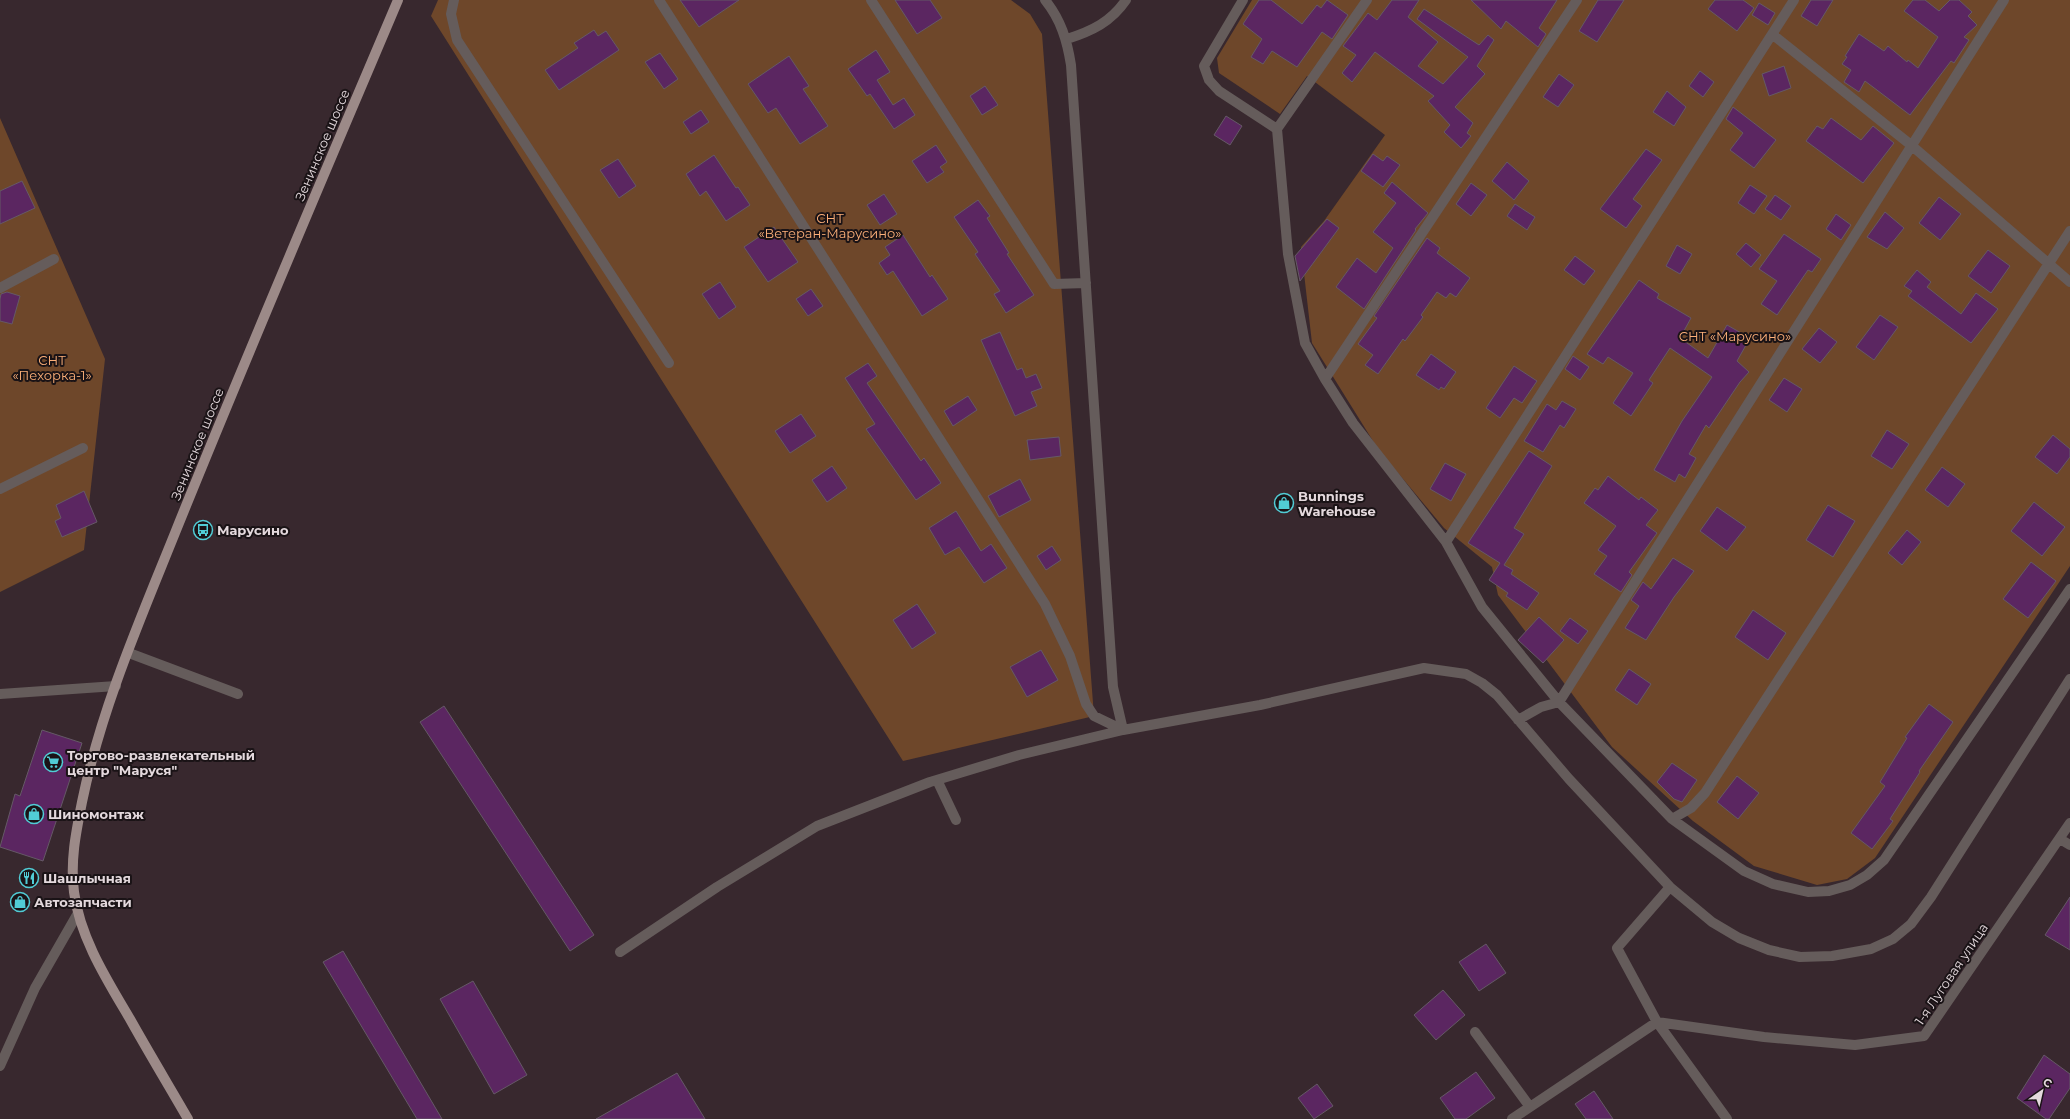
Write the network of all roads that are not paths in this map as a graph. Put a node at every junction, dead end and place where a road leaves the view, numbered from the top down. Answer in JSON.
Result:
{"nodes":[{"id":1,"x":398,"y":0,"type":"edge"},
{"id":2,"x":454,"y":0,"type":"edge"},
{"id":3,"x":659,"y":0,"type":"edge"},
{"id":4,"x":871,"y":0,"type":"edge"},
{"id":5,"x":1045,"y":0,"type":"edge"},
{"id":6,"x":1126,"y":0,"type":"edge"},
{"id":7,"x":1244,"y":0,"type":"edge"},
{"id":8,"x":1367,"y":0,"type":"edge"},
{"id":9,"x":1577,"y":0,"type":"edge"},
{"id":10,"x":1794,"y":0,"type":"edge"},
{"id":11,"x":2004,"y":0,"type":"edge"},
{"id":12,"x":1772,"y":34,"type":"junction"},
{"id":13,"x":1067,"y":39,"type":"junction"},
{"id":14,"x":1277,"y":129,"type":"junction"},
{"id":15,"x":1911,"y":145,"type":"junction"},
{"id":16,"x":2070,"y":231,"type":"edge"},
{"id":17,"x":54,"y":259,"type":"dead end"},
{"id":18,"x":2049,"y":264,"type":"junction"},
{"id":19,"x":2070,"y":282,"type":"edge"},
{"id":20,"x":1086,"y":283,"type":"junction"},
{"id":21,"x":0,"y":288,"type":"edge"},
{"id":22,"x":669,"y":363,"type":"dead end"},
{"id":23,"x":1325,"y":379,"type":"junction"},
{"id":24,"x":83,"y":448,"type":"dead end"},
{"id":25,"x":0,"y":489,"type":"edge"},
{"id":26,"x":1446,"y":542,"type":"junction"},
{"id":27,"x":2070,"y":589,"type":"edge"},
{"id":28,"x":128,"y":653,"type":"junction"},
{"id":29,"x":2070,"y":679,"type":"edge"},
{"id":30,"x":116,"y":686,"type":"junction"},
{"id":31,"x":0,"y":694,"type":"edge"},
{"id":32,"x":238,"y":694,"type":"dead end"},
{"id":33,"x":1559,"y":702,"type":"junction"},
{"id":34,"x":1518,"y":720,"type":"junction"},
{"id":35,"x":1123,"y":730,"type":"junction"},
{"id":36,"x":938,"y":780,"type":"junction"},
{"id":37,"x":1672,"y":819,"type":"junction"},
{"id":38,"x":956,"y":820,"type":"dead end"},
{"id":39,"x":2070,"y":823,"type":"edge"},
{"id":40,"x":2060,"y":839,"type":"junction"},
{"id":41,"x":2070,"y":845,"type":"edge"},
{"id":42,"x":1670,"y":887,"type":"junction"},
{"id":43,"x":78,"y":913,"type":"junction"},
{"id":44,"x":620,"y":952,"type":"dead end"},
{"id":45,"x":1657,"y":1022,"type":"junction"},
{"id":46,"x":1475,"y":1032,"type":"dead end"},
{"id":47,"x":0,"y":1066,"type":"edge"},
{"id":48,"x":1530,"y":1107,"type":"junction"},
{"id":49,"x":188,"y":1119,"type":"edge"},
{"id":50,"x":1512,"y":1119,"type":"edge"},
{"id":51,"x":1727,"y":1119,"type":"edge"}],
"edges":[{"from":1,"to":28,"type":"main road","name":"Зенинское шоссе"},
{"from":2,"to":22,"type":"street"},
{"from":3,"to":35,"type":"street"},
{"from":4,"to":20,"type":"street"},
{"from":5,"to":13,"type":"street"},
{"from":6,"to":13,"type":"street"},
{"from":7,"to":14,"type":"street"},
{"from":8,"to":14,"type":"street"},
{"from":9,"to":23,"type":"street"},
{"from":10,"to":12,"type":"street"},
{"from":11,"to":15,"type":"street"},
{"from":12,"to":15,"type":"street"},
{"from":12,"to":26,"type":"street"},
{"from":13,"to":20,"type":"street"},
{"from":14,"to":23,"type":"street"},
{"from":15,"to":18,"type":"street"},
{"from":15,"to":33,"type":"street"},
{"from":16,"to":18,"type":"street"},
{"from":17,"to":21,"type":"street"},
{"from":18,"to":19,"type":"street"},
{"from":18,"to":37,"type":"street"},
{"from":20,"to":35,"type":"street"},
{"from":23,"to":26,"type":"street"},
{"from":24,"to":25,"type":"street"},
{"from":26,"to":33,"type":"street"},
{"from":27,"to":37,"type":"street"},
{"from":28,"to":30,"type":"main road","name":"Зенинское шоссе"},
{"from":28,"to":32,"type":"street"},
{"from":29,"to":42,"type":"street"},
{"from":30,"to":31,"type":"street"},
{"from":30,"to":43,"type":"main road","name":"Зенинское шоссе"},
{"from":33,"to":34,"type":"street"},
{"from":33,"to":37,"type":"street"},
{"from":34,"to":35,"type":"street"},
{"from":34,"to":42,"type":"street"},
{"from":35,"to":36,"type":"street"},
{"from":36,"to":38,"type":"street"},
{"from":36,"to":44,"type":"street"},
{"from":39,"to":40,"type":"street","name":"1-я Луговая улица"},
{"from":40,"to":41,"type":"street"},
{"from":40,"to":45,"type":"street","name":"1-я Луговая улица"},
{"from":42,"to":45,"type":"street"},
{"from":43,"to":47,"type":"street"},
{"from":43,"to":49,"type":"main road","name":"Зенинское шоссе"},
{"from":45,"to":48,"type":"street"},
{"from":45,"to":51,"type":"street"},
{"from":46,"to":48,"type":"street"},
{"from":48,"to":50,"type":"street"}]}
